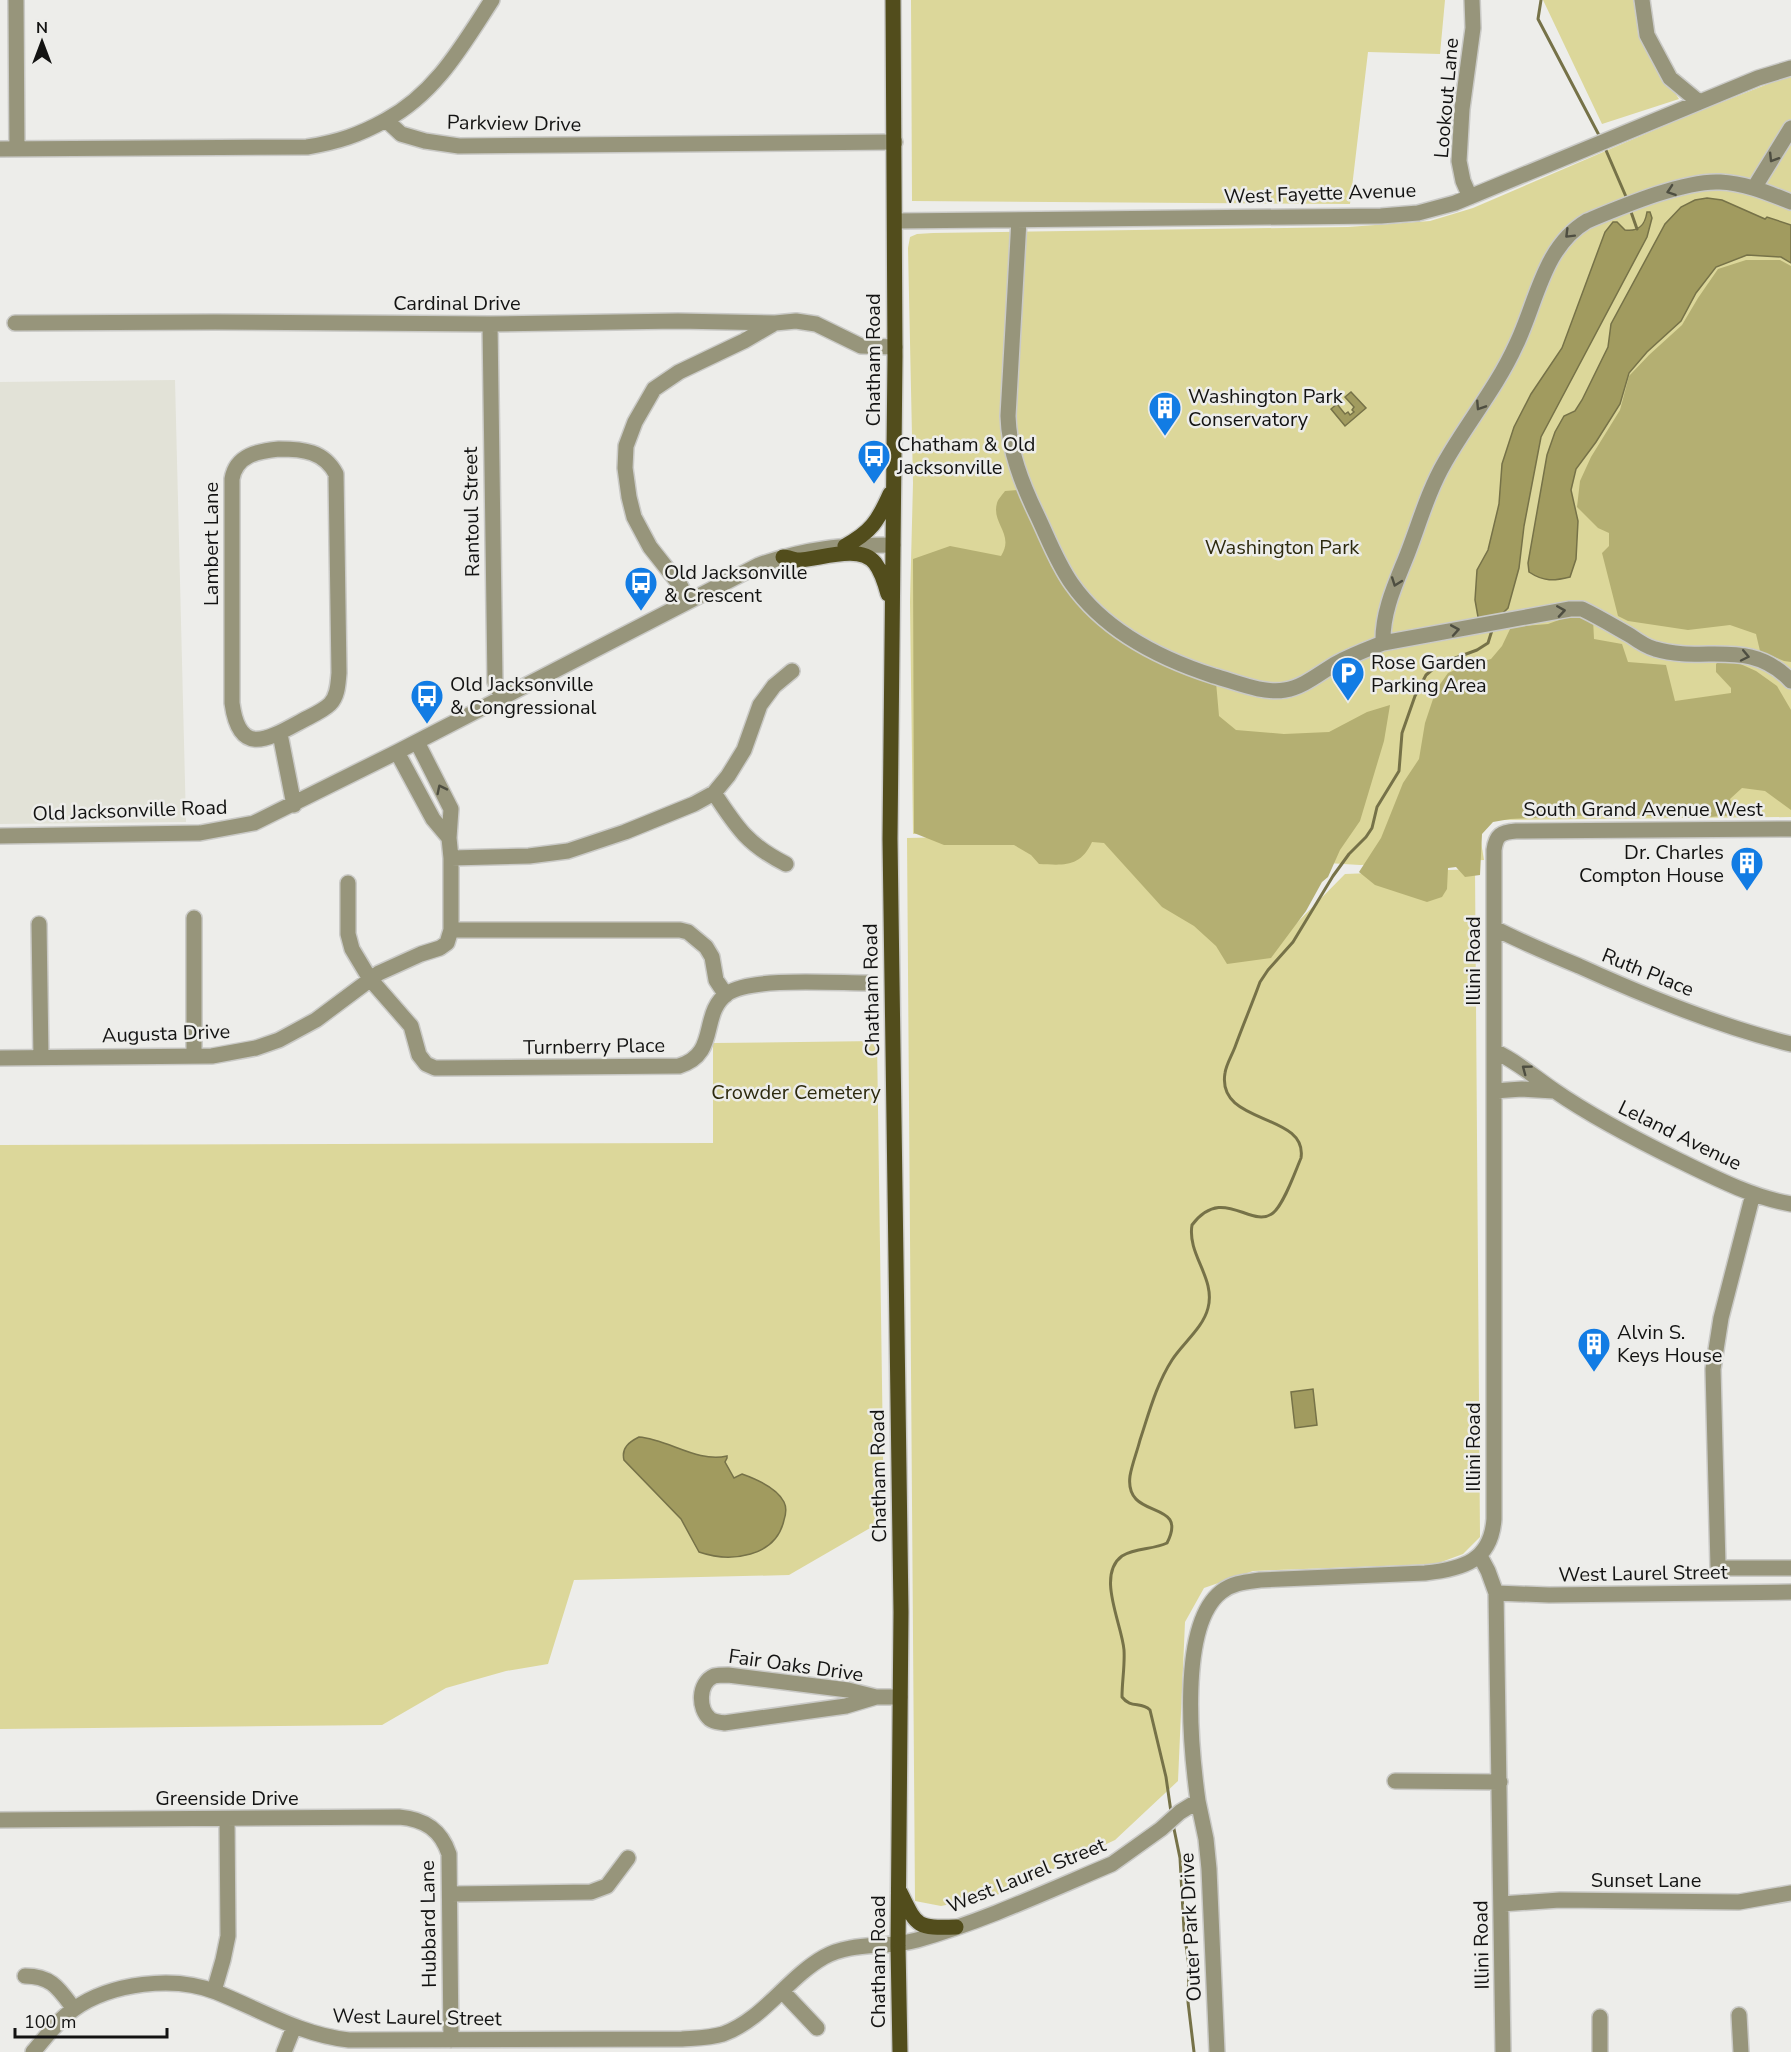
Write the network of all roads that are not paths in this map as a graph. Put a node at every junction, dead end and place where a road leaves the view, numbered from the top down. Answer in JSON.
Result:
{"nodes":[{"id":1,"x":16,"y":0,"type":"edge"},
{"id":2,"x":492,"y":0,"type":"edge"},
{"id":3,"x":893,"y":0,"type":"edge"},
{"id":4,"x":1472,"y":0,"type":"edge"},
{"id":5,"x":1642,"y":0,"type":"edge"},
{"id":6,"x":1791,"y":68,"type":"edge"},
{"id":7,"x":1699,"y":102,"type":"junction"},
{"id":8,"x":386,"y":120,"type":"junction"},
{"id":9,"x":1791,"y":128,"type":"edge"},
{"id":10,"x":895,"y":142,"type":"junction"},
{"id":11,"x":17,"y":148,"type":"junction"},
{"id":12,"x":0,"y":149,"type":"edge"},
{"id":13,"x":1754,"y":188,"type":"junction"},
{"id":14,"x":1470,"y":197,"type":"junction"},
{"id":15,"x":1791,"y":202,"type":"edge"},
{"id":16,"x":895,"y":220,"type":"junction"},
{"id":17,"x":1019,"y":220,"type":"junction"},
{"id":18,"x":15,"y":323,"type":"dead end"},
{"id":19,"x":775,"y":323,"type":"junction"},
{"id":20,"x":490,"y":324,"type":"junction"},
{"id":21,"x":894,"y":347,"type":"junction"},
{"id":22,"x":893,"y":486,"type":"junction"},
{"id":23,"x":893,"y":544,"type":"junction"},
{"id":24,"x":845,"y":546,"type":"junction"},
{"id":25,"x":783,"y":556,"type":"junction"},
{"id":26,"x":688,"y":600,"type":"junction"},
{"id":27,"x":892,"y":605,"type":"junction"},
{"id":28,"x":1383,"y":643,"type":"junction"},
{"id":29,"x":792,"y":671,"type":"dead end"},
{"id":30,"x":1791,"y":681,"type":"edge"},
{"id":31,"x":502,"y":697,"type":"junction"},
{"id":32,"x":280,"y":734,"type":"junction"},
{"id":33,"x":417,"y":742,"type":"junction"},
{"id":34,"x":397,"y":752,"type":"junction"},
{"id":35,"x":714,"y":793,"type":"junction"},
{"id":36,"x":294,"y":805,"type":"junction"},
{"id":37,"x":1791,"y":829,"type":"edge"},
{"id":38,"x":0,"y":836,"type":"edge"},
{"id":39,"x":1498,"y":836,"type":"joint"},
{"id":40,"x":449,"y":838,"type":"junction"},
{"id":41,"x":451,"y":858,"type":"junction"},
{"id":42,"x":786,"y":864,"type":"dead end"},
{"id":43,"x":348,"y":883,"type":"dead end"},
{"id":44,"x":194,"y":918,"type":"dead end"},
{"id":45,"x":39,"y":924,"type":"dead end"},
{"id":46,"x":1494,"y":928,"type":"junction"},
{"id":47,"x":449,"y":936,"type":"junction"},
{"id":48,"x":370,"y":979,"type":"junction"},
{"id":49,"x":867,"y":983,"type":"dead end"},
{"id":50,"x":726,"y":995,"type":"junction"},
{"id":51,"x":1791,"y":1044,"type":"edge"},
{"id":52,"x":1494,"y":1051,"type":"junction"},
{"id":53,"x":194,"y":1056,"type":"junction"},
{"id":54,"x":41,"y":1057,"type":"junction"},
{"id":55,"x":0,"y":1058,"type":"edge"},
{"id":56,"x":1494,"y":1091,"type":"junction"},
{"id":57,"x":1555,"y":1091,"type":"junction"},
{"id":58,"x":1753,"y":1194,"type":"junction"},
{"id":59,"x":1791,"y":1204,"type":"edge"},
{"id":60,"x":1480,"y":1556,"type":"junction"},
{"id":61,"x":1791,"y":1568,"type":"edge"},
{"id":62,"x":1791,"y":1592,"type":"edge"},
{"id":63,"x":1496,"y":1593,"type":"junction"},
{"id":64,"x":876,"y":1697,"type":"junction"},
{"id":65,"x":900,"y":1697,"type":"junction"},
{"id":66,"x":1395,"y":1781,"type":"dead end"},
{"id":67,"x":1500,"y":1782,"type":"junction"},
{"id":68,"x":1198,"y":1801,"type":"junction"},
{"id":69,"x":227,"y":1819,"type":"junction"},
{"id":70,"x":0,"y":1820,"type":"edge"},
{"id":71,"x":445,"y":1843,"type":"joint"},
{"id":72,"x":628,"y":1857,"type":"dead end"},
{"id":73,"x":899,"y":1889,"type":"junction"},
{"id":74,"x":1791,"y":1893,"type":"edge"},
{"id":75,"x":450,"y":1894,"type":"junction"},
{"id":76,"x":1501,"y":1905,"type":"junction"},
{"id":77,"x":956,"y":1927,"type":"junction"},
{"id":78,"x":898,"y":1946,"type":"junction"},
{"id":79,"x":25,"y":1976,"type":"dead end"},
{"id":80,"x":214,"y":1991,"type":"junction"},
{"id":81,"x":782,"y":1991,"type":"junction"},
{"id":82,"x":74,"y":2009,"type":"junction"},
{"id":83,"x":1739,"y":2015,"type":"dead end"},
{"id":84,"x":1600,"y":2017,"type":"dead end"},
{"id":85,"x":294,"y":2027,"type":"junction"},
{"id":86,"x":817,"y":2028,"type":"dead end"},
{"id":87,"x":451,"y":2040,"type":"junction"},
{"id":88,"x":33,"y":2052,"type":"edge"},
{"id":89,"x":284,"y":2052,"type":"edge"},
{"id":90,"x":900,"y":2052,"type":"edge"},
{"id":91,"x":1217,"y":2052,"type":"edge"},
{"id":92,"x":1503,"y":2052,"type":"edge"},
{"id":93,"x":1600,"y":2052,"type":"edge"},
{"id":94,"x":1741,"y":2052,"type":"edge"}],
"edges":[{"from":1,"to":11,"type":"street"},
{"from":2,"to":8,"type":"street"},
{"from":3,"to":10,"type":"main road","name":"Chatham Road"},
{"from":4,"to":14,"type":"street","name":"Lookout Lane"},
{"from":5,"to":7,"type":"street"},
{"from":6,"to":7,"type":"street","name":"West Fayette Avenue"},
{"from":7,"to":14,"type":"street","name":"West Fayette Avenue"},
{"from":8,"to":10,"type":"street","name":"Parkview Drive"},
{"from":8,"to":11,"type":"street"},
{"from":9,"to":13,"type":"street","one_way":true},
{"from":10,"to":16,"type":"main road","name":"Chatham Road"},
{"from":11,"to":12,"type":"street"},
{"from":13,"to":15,"type":"street"},
{"from":13,"to":28,"type":"street","one_way":true},
{"from":14,"to":17,"type":"street","name":"West Fayette Avenue"},
{"from":16,"to":17,"type":"street","name":"West Fayette Avenue"},
{"from":16,"to":21,"type":"main road","name":"Chatham Road"},
{"from":17,"to":28,"type":"street"},
{"from":18,"to":20,"type":"street","name":"Cardinal Drive"},
{"from":19,"to":20,"type":"street","name":"Cardinal Drive"},
{"from":19,"to":21,"type":"street","name":"Cardinal Drive"},
{"from":19,"to":26,"type":"street"},
{"from":20,"to":31,"type":"street","name":"Rantoul Street"},
{"from":21,"to":22,"type":"main road","name":"Chatham Road"},
{"from":22,"to":23,"type":"main road","name":"Chatham Road"},
{"from":22,"to":24,"type":"main road"},
{"from":23,"to":24,"type":"street","name":"Old Jacksonville Road"},
{"from":23,"to":27,"type":"main road","name":"Chatham Road"},
{"from":24,"to":25,"type":"street","name":"Old Jacksonville Road"},
{"from":25,"to":26,"type":"street","name":"Old Jacksonville Road"},
{"from":25,"to":27,"type":"main road"},
{"from":26,"to":31,"type":"street","name":"Old Jacksonville Road"},
{"from":27,"to":65,"type":"main road","name":"Chatham Road"},
{"from":28,"to":30,"type":"street","one_way":true},
{"from":29,"to":35,"type":"street"},
{"from":31,"to":33,"type":"street","name":"Old Jacksonville Road"},
{"from":32,"to":32,"type":"street","name":"Lambert Lane"},
{"from":32,"to":36,"type":"street"},
{"from":33,"to":34,"type":"street","name":"Old Jacksonville Road"},
{"from":40,"to":33,"type":"street","one_way":true},
{"from":34,"to":36,"type":"street","name":"Old Jacksonville Road"},
{"from":34,"to":40,"type":"street"},
{"from":35,"to":41,"type":"street"},
{"from":35,"to":42,"type":"street"},
{"from":36,"to":38,"type":"street","name":"Old Jacksonville Road"},
{"from":37,"to":39,"type":"street","name":"South Grand Avenue West"},
{"from":39,"to":46,"type":"street","name":"Illini Road"},
{"from":40,"to":41,"type":"street"},
{"from":41,"to":47,"type":"street"},
{"from":43,"to":48,"type":"street","name":"Turnberry Place"},
{"from":44,"to":53,"type":"street"},
{"from":45,"to":54,"type":"street"},
{"from":46,"to":51,"type":"street","name":"Ruth Place"},
{"from":46,"to":52,"type":"street","name":"Illini Road"},
{"from":47,"to":48,"type":"street","name":"Augusta Drive"},
{"from":47,"to":50,"type":"street"},
{"from":48,"to":50,"type":"street","name":"Turnberry Place"},
{"from":48,"to":53,"type":"street","name":"Augusta Drive"},
{"from":49,"to":50,"type":"street"},
{"from":52,"to":56,"type":"street","name":"Illini Road"},
{"from":57,"to":52,"type":"street","name":"Leland Avenue","one_way":true},
{"from":53,"to":54,"type":"street","name":"Augusta Drive"},
{"from":54,"to":55,"type":"street","name":"Augusta Drive"},
{"from":56,"to":57,"type":"street"},
{"from":56,"to":60,"type":"street","name":"Illini Road"},
{"from":57,"to":58,"type":"street","name":"Leland Avenue"},
{"from":58,"to":59,"type":"street","name":"Leland Avenue"},
{"from":58,"to":61,"type":"street","name":"West Laurel Street"},
{"from":60,"to":63,"type":"street","name":"Illini Road"},
{"from":60,"to":68,"type":"street"},
{"from":62,"to":63,"type":"street","name":"West Laurel Street"},
{"from":63,"to":67,"type":"street","name":"Illini Road"},
{"from":64,"to":64,"type":"street","name":"Fair Oaks Drive"},
{"from":64,"to":65,"type":"street","name":"Fair Oaks Drive"},
{"from":65,"to":73,"type":"main road","name":"Chatham Road"},
{"from":66,"to":67,"type":"street"},
{"from":67,"to":76,"type":"street","name":"Illini Road"},
{"from":68,"to":77,"type":"street","name":"West Laurel Street"},
{"from":68,"to":91,"type":"street","name":"Outer Park Drive"},
{"from":69,"to":70,"type":"street","name":"Greenside Drive"},
{"from":69,"to":71,"type":"street","name":"Greenside Drive"},
{"from":69,"to":80,"type":"street"},
{"from":71,"to":75,"type":"street","name":"Hubbard Lane"},
{"from":72,"to":75,"type":"street"},
{"from":73,"to":77,"type":"main road"},
{"from":73,"to":78,"type":"main road","name":"Chatham Road"},
{"from":74,"to":76,"type":"street","name":"Sunset Lane"},
{"from":75,"to":87,"type":"street","name":"Hubbard Lane"},
{"from":76,"to":92,"type":"street","name":"Illini Road"},
{"from":77,"to":78,"type":"street","name":"West Laurel Street"},
{"from":78,"to":81,"type":"street","name":"West Laurel Street"},
{"from":78,"to":90,"type":"main road","name":"Chatham Road"},
{"from":79,"to":82,"type":"street"},
{"from":80,"to":82,"type":"street","name":"West Laurel Street"},
{"from":80,"to":85,"type":"street","name":"West Laurel Street"},
{"from":81,"to":86,"type":"street"},
{"from":81,"to":87,"type":"street","name":"West Laurel Street"},
{"from":82,"to":88,"type":"street","name":"West Laurel Street"},
{"from":83,"to":94,"type":"street"},
{"from":84,"to":93,"type":"street"},
{"from":85,"to":87,"type":"street","name":"West Laurel Street"},
{"from":85,"to":89,"type":"street"}]}
